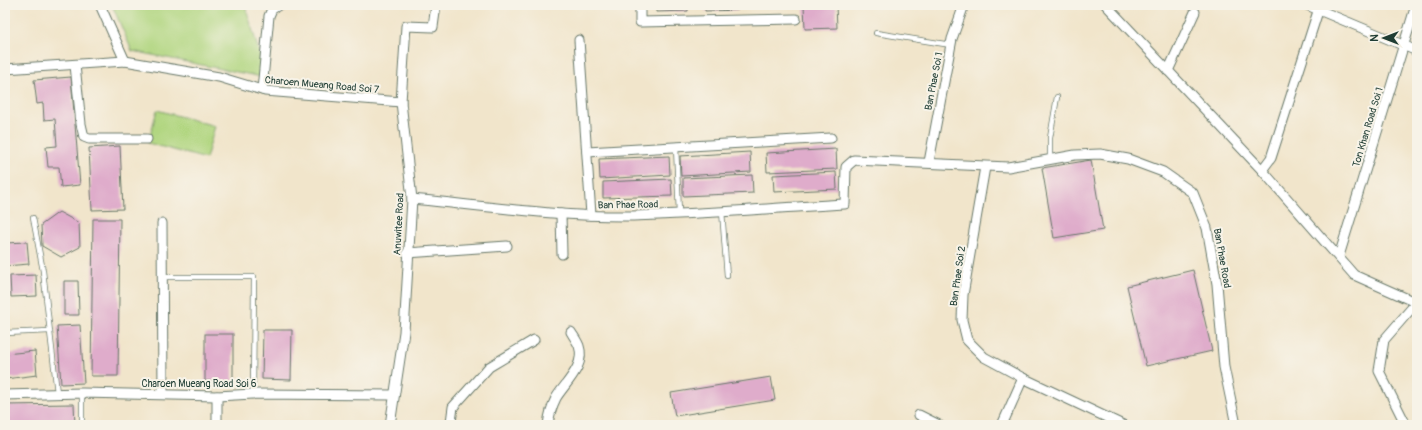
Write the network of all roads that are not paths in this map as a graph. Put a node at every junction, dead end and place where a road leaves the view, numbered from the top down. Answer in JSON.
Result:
{"nodes":[{"id":1,"x":100,"y":5,"type":"edge"},
{"id":2,"x":279,"y":5,"type":"edge"},
{"id":3,"x":436,"y":5,"type":"edge"},
{"id":4,"x":640,"y":5,"type":"edge"},
{"id":5,"x":964,"y":5,"type":"edge"},
{"id":6,"x":1106,"y":5,"type":"edge"},
{"id":7,"x":1307,"y":5,"type":"edge"},
{"id":8,"x":1416,"y":5,"type":"edge"},
{"id":9,"x":1320,"y":7,"type":"edge"},
{"id":10,"x":1195,"y":12,"type":"dead end"},
{"id":11,"x":796,"y":19,"type":"dead end"},
{"id":12,"x":876,"y":33,"type":"dead end"},
{"id":13,"x":579,"y":40,"type":"dead end"},
{"id":14,"x":951,"y":45,"type":"junction"},
{"id":15,"x":1404,"y":45,"type":"junction"},
{"id":16,"x":1417,"y":51,"type":"edge"},
{"id":17,"x":125,"y":61,"type":"junction"},
{"id":18,"x":75,"y":65,"type":"junction"},
{"id":19,"x":5,"y":69,"type":"edge"},
{"id":20,"x":1168,"y":71,"type":"junction"},
{"id":21,"x":262,"y":90,"type":"junction"},
{"id":22,"x":1057,"y":97,"type":"dead end"},
{"id":23,"x":401,"y":102,"type":"junction"},
{"id":24,"x":831,"y":138,"type":"dead end"},
{"id":25,"x":147,"y":139,"type":"dead end"},
{"id":26,"x":676,"y":147,"type":"junction"},
{"id":27,"x":587,"y":152,"type":"junction"},
{"id":28,"x":1050,"y":159,"type":"junction"},
{"id":29,"x":929,"y":162,"type":"junction"},
{"id":30,"x":985,"y":167,"type":"junction"},
{"id":31,"x":1262,"y":170,"type":"junction"},
{"id":32,"x":412,"y":199,"type":"junction"},
{"id":33,"x":722,"y":211,"type":"junction"},
{"id":34,"x":679,"y":213,"type":"junction"},
{"id":35,"x":561,"y":214,"type":"junction"},
{"id":36,"x":591,"y":215,"type":"junction"},
{"id":37,"x":33,"y":218,"type":"dead end"},
{"id":38,"x":162,"y":223,"type":"dead end"},
{"id":39,"x":507,"y":246,"type":"dead end"},
{"id":40,"x":407,"y":253,"type":"junction"},
{"id":41,"x":562,"y":254,"type":"dead end"},
{"id":42,"x":1339,"y":256,"type":"junction"},
{"id":43,"x":728,"y":276,"type":"dead end"},
{"id":44,"x":162,"y":277,"type":"junction"},
{"id":45,"x":1417,"y":302,"type":"edge"},
{"id":46,"x":50,"y":331,"type":"junction"},
{"id":47,"x":571,"y":332,"type":"dead end"},
{"id":48,"x":5,"y":333,"type":"edge"},
{"id":49,"x":534,"y":340,"type":"dead end"},
{"id":50,"x":1023,"y":378,"type":"junction"},
{"id":51,"x":57,"y":393,"type":"junction"},
{"id":52,"x":82,"y":393,"type":"junction"},
{"id":53,"x":163,"y":394,"type":"junction"},
{"id":54,"x":253,"y":394,"type":"junction"},
{"id":55,"x":5,"y":395,"type":"edge"},
{"id":56,"x":394,"y":395,"type":"junction"},
{"id":57,"x":217,"y":396,"type":"junction"},
{"id":58,"x":919,"y":415,"type":"dead end"},
{"id":59,"x":82,"y":425,"type":"edge"},
{"id":60,"x":217,"y":425,"type":"edge"},
{"id":61,"x":390,"y":425,"type":"edge"},
{"id":62,"x":453,"y":425,"type":"edge"},
{"id":63,"x":548,"y":425,"type":"edge"},
{"id":64,"x":939,"y":425,"type":"edge"},
{"id":65,"x":1002,"y":425,"type":"edge"},
{"id":66,"x":1124,"y":425,"type":"edge"},
{"id":67,"x":1236,"y":425,"type":"edge"},
{"id":68,"x":1406,"y":425,"type":"edge"}],
"edges":[{"from":1,"to":17,"type":"street"},
{"from":2,"to":21,"type":"street"},
{"from":3,"to":23,"type":"street","name":"Anuwitee Road"},
{"from":4,"to":11,"type":"street"},
{"from":5,"to":14,"type":"street","name":"Ban Phae Soi 1"},
{"from":6,"to":20,"type":"street"},
{"from":7,"to":9,"type":"street"},
{"from":8,"to":15,"type":"street","name":"Ton Khan Road Soi 1"},
{"from":9,"to":15,"type":"street"},
{"from":9,"to":31,"type":"street"},
{"from":10,"to":20,"type":"street"},
{"from":12,"to":14,"type":"lane"},
{"from":13,"to":27,"type":"street"},
{"from":14,"to":29,"type":"street","name":"Ban Phae Soi 1"},
{"from":15,"to":16,"type":"street"},
{"from":15,"to":42,"type":"street","name":"Ton Khan Road Soi 1"},
{"from":17,"to":18,"type":"street","name":"Charoen Mueang Road Soi 7"},
{"from":17,"to":21,"type":"street","name":"Charoen Mueang Road Soi 7"},
{"from":18,"to":19,"type":"street","name":"Charoen Mueang Road Soi 7"},
{"from":18,"to":25,"type":"street"},
{"from":20,"to":31,"type":"street"},
{"from":21,"to":23,"type":"street","name":"Charoen Mueang Road Soi 7"},
{"from":22,"to":28,"type":"lane"},
{"from":23,"to":32,"type":"street","name":"Anuwitee Road"},
{"from":24,"to":26,"type":"street"},
{"from":26,"to":27,"type":"street"},
{"from":26,"to":34,"type":"lane"},
{"from":27,"to":36,"type":"street"},
{"from":28,"to":30,"type":"street","name":"Ban Phae Road"},
{"from":28,"to":67,"type":"street","name":"Ban Phae Road"},
{"from":29,"to":30,"type":"street","name":"Ban Phae Road"},
{"from":29,"to":33,"type":"street","name":"Ban Phae Road"},
{"from":30,"to":50,"type":"street","name":"Ban Phae Soi 2"},
{"from":31,"to":42,"type":"street"},
{"from":32,"to":35,"type":"street","name":"Ban Phae Road"},
{"from":32,"to":40,"type":"street","name":"Anuwitee Road"},
{"from":33,"to":34,"type":"street","name":"Ban Phae Road"},
{"from":33,"to":43,"type":"lane"},
{"from":34,"to":36,"type":"street","name":"Ban Phae Road"},
{"from":35,"to":36,"type":"street","name":"Ban Phae Road"},
{"from":35,"to":41,"type":"street"},
{"from":37,"to":46,"type":"lane"},
{"from":38,"to":44,"type":"street"},
{"from":39,"to":40,"type":"street"},
{"from":40,"to":56,"type":"street","name":"Anuwitee Road"},
{"from":42,"to":45,"type":"street"},
{"from":44,"to":53,"type":"street"},
{"from":44,"to":54,"type":"lane"},
{"from":45,"to":68,"type":"street"},
{"from":46,"to":48,"type":"lane"},
{"from":46,"to":51,"type":"lane"},
{"from":47,"to":63,"type":"street"},
{"from":49,"to":62,"type":"street"},
{"from":50,"to":65,"type":"street"},
{"from":50,"to":66,"type":"street","name":"Ban Phae Soi 2"},
{"from":51,"to":52,"type":"street","name":"Charoen Mueang Road Soi 6"},
{"from":51,"to":55,"type":"street","name":"Charoen Mueang Road Soi 6"},
{"from":52,"to":53,"type":"street","name":"Charoen Mueang Road Soi 6"},
{"from":52,"to":59,"type":"lane"},
{"from":53,"to":57,"type":"street","name":"Charoen Mueang Road Soi 6"},
{"from":54,"to":56,"type":"street","name":"Charoen Mueang Road Soi 6"},
{"from":54,"to":57,"type":"street","name":"Charoen Mueang Road Soi 6"},
{"from":56,"to":61,"type":"street","name":"Anuwitee Road"},
{"from":57,"to":60,"type":"street"},
{"from":58,"to":64,"type":"street"}]}
